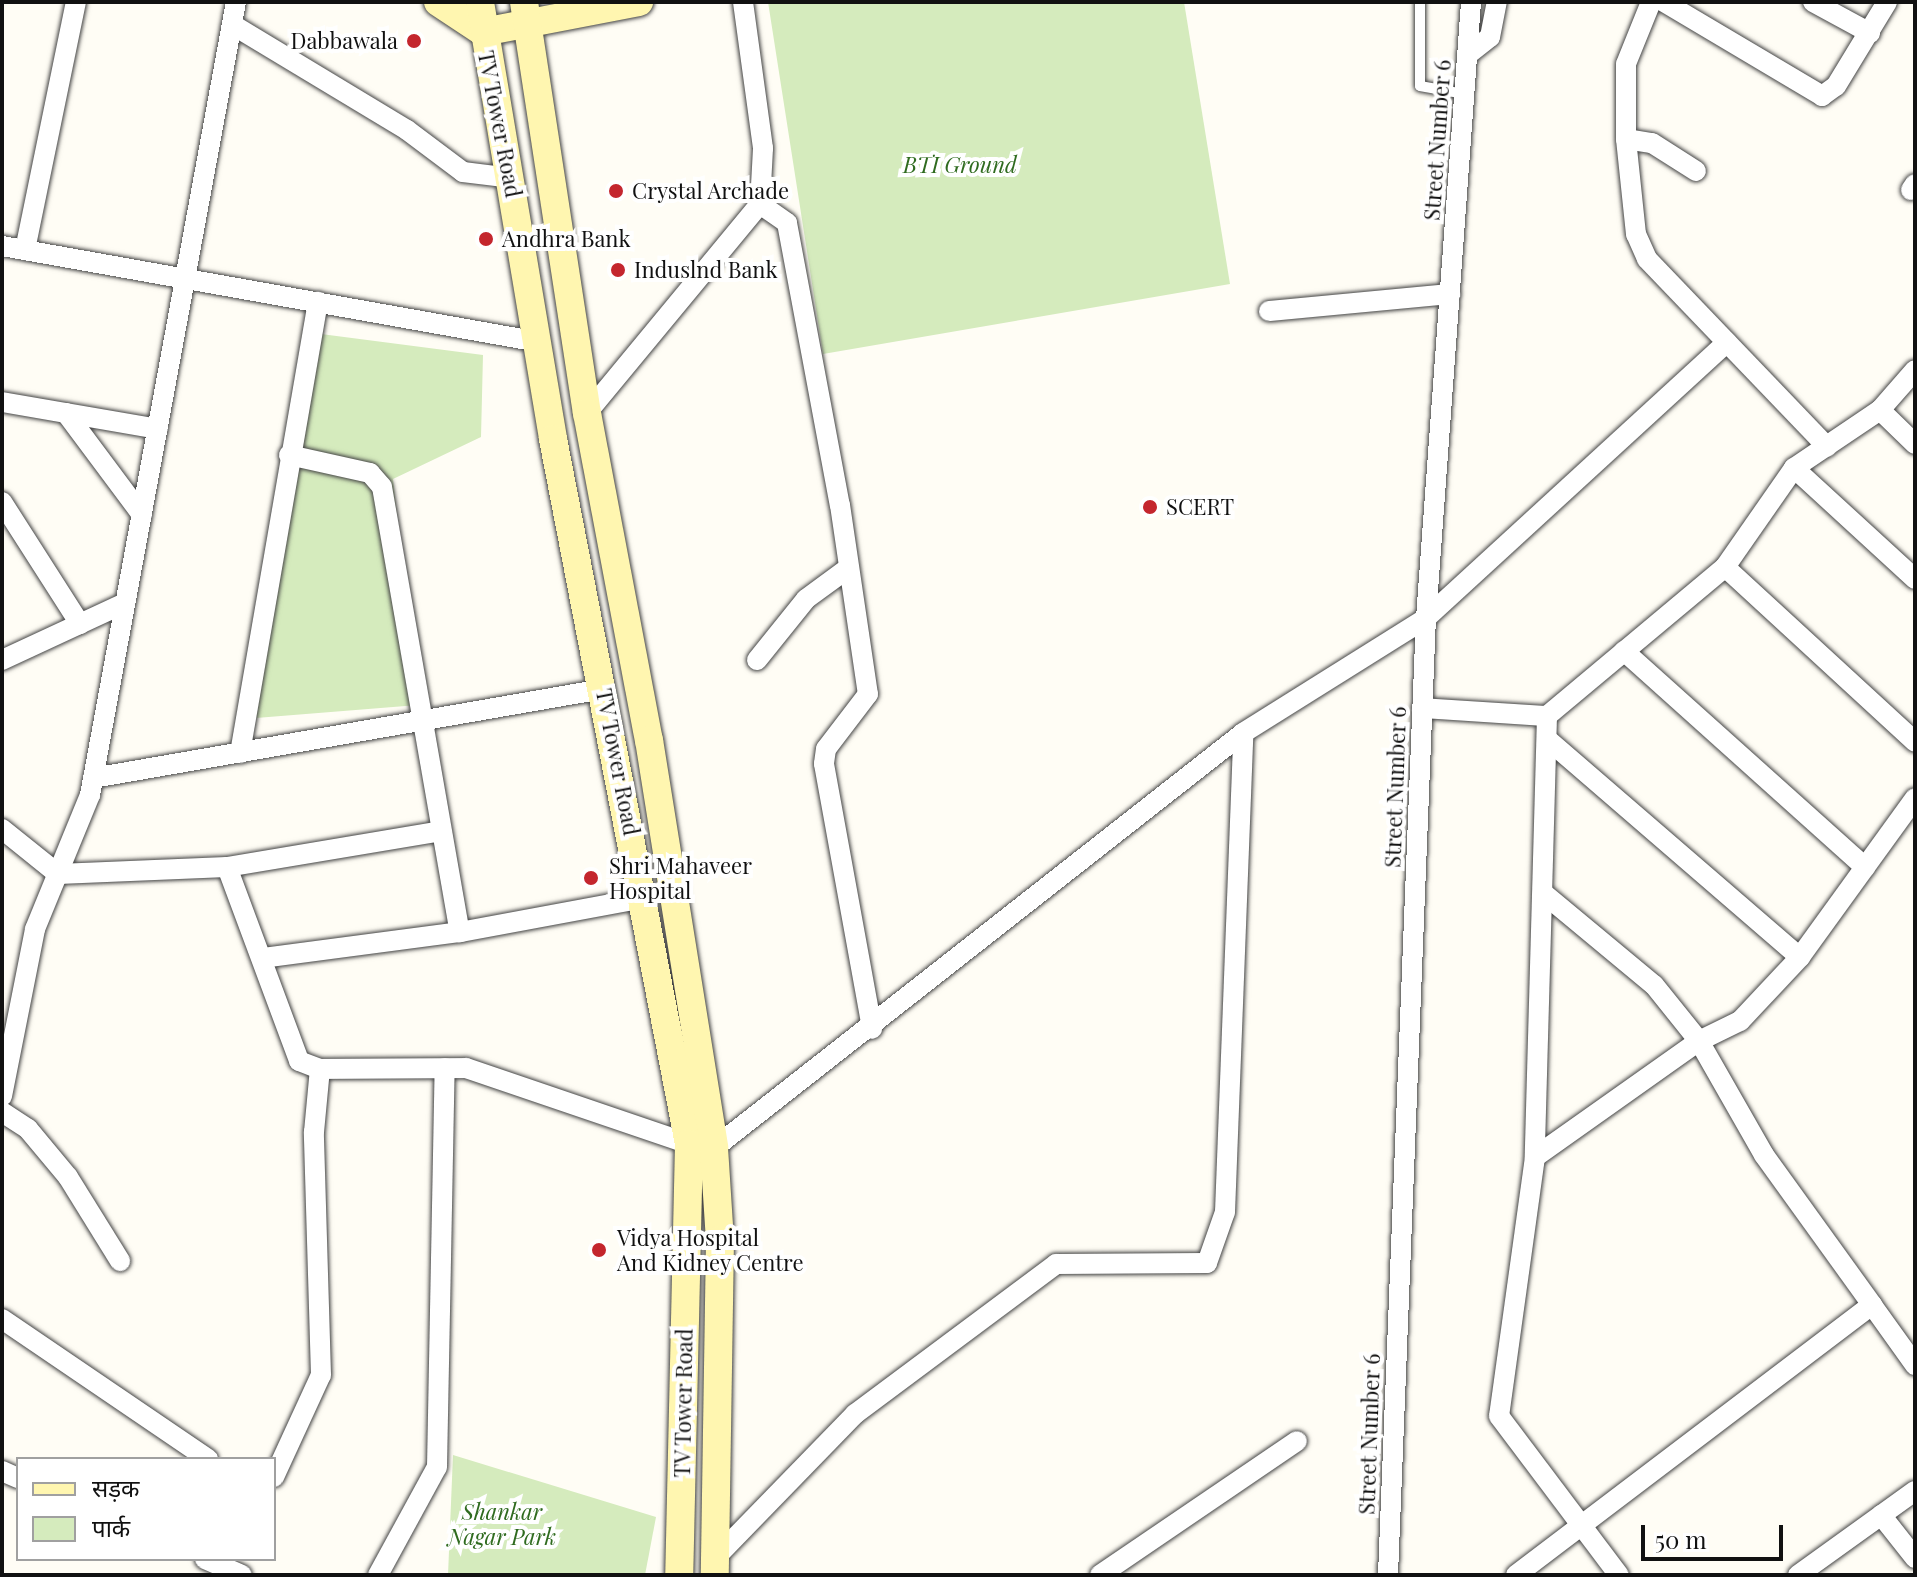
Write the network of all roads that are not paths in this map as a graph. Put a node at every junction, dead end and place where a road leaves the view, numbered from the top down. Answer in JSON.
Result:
{"nodes":[{"id":1,"x":76,"y":2,"type":"edge"},
{"id":2,"x":236,"y":2,"type":"edge"},
{"id":3,"x":438,"y":2,"type":"edge"},
{"id":4,"x":480,"y":2,"type":"edge"},
{"id":5,"x":639,"y":2,"type":"edge"},
{"id":6,"x":743,"y":2,"type":"edge"},
{"id":7,"x":1420,"y":2,"type":"edge"},
{"id":8,"x":1471,"y":2,"type":"edge"},
{"id":9,"x":1497,"y":2,"type":"edge"},
{"id":10,"x":1651,"y":2,"type":"edge"},
{"id":11,"x":1664,"y":2,"type":"edge"},
{"id":12,"x":1813,"y":2,"type":"edge"},
{"id":13,"x":1887,"y":2,"type":"edge"},
{"id":14,"x":524,"y":13,"type":"edge"},
{"id":15,"x":233,"y":25,"type":"junction"},
{"id":16,"x":483,"y":32,"type":"junction"},
{"id":17,"x":1870,"y":33,"type":"junction"},
{"id":18,"x":1467,"y":55,"type":"junction"},
{"id":19,"x":1465,"y":94,"type":"junction"},
{"id":20,"x":1626,"y":139,"type":"junction"},
{"id":21,"x":1696,"y":171,"type":"dead end"},
{"id":22,"x":511,"y":178,"type":"junction"},
{"id":23,"x":760,"y":204,"type":"junction"},
{"id":24,"x":2,"y":246,"type":"edge"},
{"id":25,"x":25,"y":250,"type":"junction"},
{"id":26,"x":186,"y":279,"type":"junction"},
{"id":27,"x":1450,"y":294,"type":"junction"},
{"id":28,"x":318,"y":302,"type":"junction"},
{"id":29,"x":1269,"y":311,"type":"dead end"},
{"id":30,"x":539,"y":342,"type":"junction"},
{"id":31,"x":1727,"y":342,"type":"junction"},
{"id":32,"x":1915,"y":370,"type":"edge"},
{"id":33,"x":2,"y":402,"type":"edge"},
{"id":34,"x":1880,"y":410,"type":"junction"},
{"id":35,"x":66,"y":413,"type":"junction"},
{"id":36,"x":587,"y":413,"type":"junction"},
{"id":37,"x":158,"y":429,"type":"junction"},
{"id":38,"x":1915,"y":444,"type":"edge"},
{"id":39,"x":1827,"y":447,"type":"junction"},
{"id":40,"x":289,"y":455,"type":"junction"},
{"id":41,"x":1794,"y":468,"type":"junction"},
{"id":42,"x":2,"y":502,"type":"edge"},
{"id":43,"x":142,"y":515,"type":"junction"},
{"id":44,"x":1725,"y":567,"type":"junction"},
{"id":45,"x":847,"y":569,"type":"junction"},
{"id":46,"x":1915,"y":579,"type":"edge"},
{"id":47,"x":125,"y":603,"type":"junction"},
{"id":48,"x":1426,"y":618,"type":"junction"},
{"id":49,"x":80,"y":624,"type":"junction"},
{"id":50,"x":1624,"y":651,"type":"junction"},
{"id":51,"x":2,"y":660,"type":"edge"},
{"id":52,"x":757,"y":660,"type":"dead end"},
{"id":53,"x":603,"y":689,"type":"junction"},
{"id":54,"x":1422,"y":708,"type":"junction"},
{"id":55,"x":1547,"y":716,"type":"junction"},
{"id":56,"x":420,"y":721,"type":"junction"},
{"id":57,"x":1243,"y":733,"type":"junction"},
{"id":58,"x":1547,"y":739,"type":"junction"},
{"id":59,"x":1915,"y":742,"type":"edge"},
{"id":60,"x":240,"y":753,"type":"junction"},
{"id":61,"x":93,"y":778,"type":"junction"},
{"id":62,"x":1915,"y":798,"type":"edge"},
{"id":63,"x":2,"y":829,"type":"edge"},
{"id":64,"x":441,"y":831,"type":"junction"},
{"id":65,"x":227,"y":867,"type":"junction"},
{"id":66,"x":1865,"y":867,"type":"junction"},
{"id":67,"x":58,"y":874,"type":"junction"},
{"id":68,"x":1543,"y":893,"type":"junction"},
{"id":69,"x":644,"y":898,"type":"junction"},
{"id":70,"x":460,"y":932,"type":"junction"},
{"id":71,"x":1800,"y":957,"type":"junction"},
{"id":72,"x":262,"y":958,"type":"junction"},
{"id":73,"x":872,"y":1029,"type":"junction"},
{"id":74,"x":8,"y":1035,"type":"edge"},
{"id":75,"x":1699,"y":1041,"type":"junction"},
{"id":76,"x":445,"y":1068,"type":"junction"},
{"id":77,"x":320,"y":1069,"type":"junction"},
{"id":78,"x":2,"y":1096,"type":"edge"},
{"id":79,"x":2,"y":1112,"type":"edge"},
{"id":80,"x":702,"y":1146,"type":"junction"},
{"id":81,"x":1535,"y":1157,"type":"junction"},
{"id":82,"x":120,"y":1261,"type":"dead end"},
{"id":83,"x":1872,"y":1305,"type":"junction"},
{"id":84,"x":2,"y":1319,"type":"edge"},
{"id":85,"x":1915,"y":1365,"type":"edge"},
{"id":86,"x":1297,"y":1441,"type":"dead end"},
{"id":87,"x":205,"y":1457,"type":"edge"},
{"id":88,"x":276,"y":1473,"type":"edge"},
{"id":89,"x":1915,"y":1491,"type":"edge"},
{"id":90,"x":1881,"y":1515,"type":"junction"},
{"id":91,"x":1581,"y":1525,"type":"junction"},
{"id":92,"x":1915,"y":1558,"type":"edge"},
{"id":93,"x":210,"y":1561,"type":"edge"},
{"id":94,"x":716,"y":1565,"type":"edge"},
{"id":95,"x":235,"y":1570,"type":"edge"},
{"id":96,"x":378,"y":1575,"type":"edge"},
{"id":97,"x":679,"y":1575,"type":"edge"},
{"id":98,"x":1100,"y":1575,"type":"edge"},
{"id":99,"x":1388,"y":1575,"type":"edge"},
{"id":100,"x":1516,"y":1575,"type":"edge"},
{"id":101,"x":1619,"y":1575,"type":"edge"},
{"id":102,"x":1798,"y":1575,"type":"edge"}],
"edges":[{"from":1,"to":25,"type":"street"},
{"from":2,"to":15,"type":"street"},
{"from":3,"to":16,"type":"main road"},
{"from":4,"to":16,"type":"main road","name":"TV Tower Road"},
{"from":5,"to":14,"type":"main road"},
{"from":6,"to":23,"type":"street"},
{"from":7,"to":19,"type":"lane"},
{"from":8,"to":18,"type":"street","name":"Street Number 6"},
{"from":9,"to":18,"type":"street"},
{"from":10,"to":20,"type":"street"},
{"from":11,"to":17,"type":"street"},
{"from":12,"to":17,"type":"street"},
{"from":13,"to":17,"type":"street"},
{"from":14,"to":16,"type":"main road"},
{"from":14,"to":36,"type":"main road","name":"TV Tower Road"},
{"from":15,"to":22,"type":"street"},
{"from":15,"to":26,"type":"street"},
{"from":16,"to":22,"type":"main road","name":"TV Tower Road"},
{"from":18,"to":19,"type":"street","name":"Street Number 6"},
{"from":19,"to":27,"type":"street","name":"Street Number 6"},
{"from":20,"to":21,"type":"street"},
{"from":20,"to":31,"type":"street"},
{"from":22,"to":30,"type":"main road","name":"TV Tower Road"},
{"from":23,"to":36,"type":"street"},
{"from":23,"to":45,"type":"street"},
{"from":24,"to":25,"type":"street"},
{"from":25,"to":26,"type":"street"},
{"from":26,"to":28,"type":"street"},
{"from":26,"to":37,"type":"street"},
{"from":27,"to":29,"type":"street"},
{"from":27,"to":48,"type":"street","name":"Street Number 6"},
{"from":28,"to":30,"type":"street"},
{"from":28,"to":40,"type":"street"},
{"from":30,"to":53,"type":"main road","name":"TV Tower Road"},
{"from":31,"to":39,"type":"street"},
{"from":31,"to":48,"type":"street"},
{"from":32,"to":34,"type":"street"},
{"from":33,"to":35,"type":"street"},
{"from":34,"to":38,"type":"street"},
{"from":34,"to":39,"type":"street"},
{"from":35,"to":37,"type":"street"},
{"from":35,"to":43,"type":"street"},
{"from":36,"to":80,"type":"main road","name":"TV Tower Road"},
{"from":37,"to":43,"type":"street"},
{"from":39,"to":41,"type":"street"},
{"from":40,"to":56,"type":"street"},
{"from":40,"to":60,"type":"street"},
{"from":41,"to":44,"type":"street"},
{"from":41,"to":46,"type":"street"},
{"from":42,"to":49,"type":"street"},
{"from":43,"to":47,"type":"street"},
{"from":44,"to":50,"type":"street"},
{"from":44,"to":59,"type":"street"},
{"from":45,"to":52,"type":"street"},
{"from":45,"to":73,"type":"street"},
{"from":47,"to":49,"type":"street"},
{"from":47,"to":61,"type":"street"},
{"from":48,"to":54,"type":"street","name":"Street Number 6"},
{"from":48,"to":57,"type":"street"},
{"from":49,"to":51,"type":"street"},
{"from":50,"to":55,"type":"street"},
{"from":50,"to":66,"type":"street"},
{"from":53,"to":56,"type":"street"},
{"from":53,"to":69,"type":"main road","name":"TV Tower Road"},
{"from":54,"to":55,"type":"street"},
{"from":54,"to":99,"type":"street","name":"Street Number 6"},
{"from":55,"to":58,"type":"street"},
{"from":56,"to":60,"type":"street"},
{"from":56,"to":64,"type":"street"},
{"from":57,"to":73,"type":"street"},
{"from":57,"to":94,"type":"street"},
{"from":58,"to":68,"type":"street"},
{"from":58,"to":71,"type":"street"},
{"from":60,"to":61,"type":"street"},
{"from":61,"to":67,"type":"street"},
{"from":62,"to":66,"type":"street"},
{"from":63,"to":67,"type":"street"},
{"from":64,"to":65,"type":"street"},
{"from":64,"to":70,"type":"street"},
{"from":65,"to":67,"type":"street"},
{"from":65,"to":72,"type":"street"},
{"from":66,"to":71,"type":"street"},
{"from":67,"to":74,"type":"street"},
{"from":68,"to":75,"type":"street"},
{"from":68,"to":81,"type":"street"},
{"from":69,"to":70,"type":"street"},
{"from":69,"to":80,"type":"main road","name":"TV Tower Road"},
{"from":70,"to":72,"type":"street"},
{"from":71,"to":75,"type":"street"},
{"from":72,"to":77,"type":"street"},
{"from":73,"to":80,"type":"street"},
{"from":74,"to":78,"type":"street"},
{"from":75,"to":81,"type":"street"},
{"from":75,"to":83,"type":"street"},
{"from":76,"to":77,"type":"street"},
{"from":76,"to":80,"type":"street"},
{"from":76,"to":96,"type":"street"},
{"from":77,"to":88,"type":"street"},
{"from":79,"to":82,"type":"street"},
{"from":80,"to":94,"type":"main road","name":"TV Tower Road"},
{"from":80,"to":97,"type":"main road","name":"TV Tower Road"},
{"from":81,"to":91,"type":"street"},
{"from":83,"to":85,"type":"street"},
{"from":83,"to":91,"type":"street"},
{"from":84,"to":87,"type":"street"},
{"from":86,"to":98,"type":"street"},
{"from":89,"to":90,"type":"street"},
{"from":90,"to":92,"type":"street"},
{"from":90,"to":102,"type":"street"},
{"from":91,"to":100,"type":"street"},
{"from":91,"to":101,"type":"street"},
{"from":93,"to":95,"type":"street"}]}
